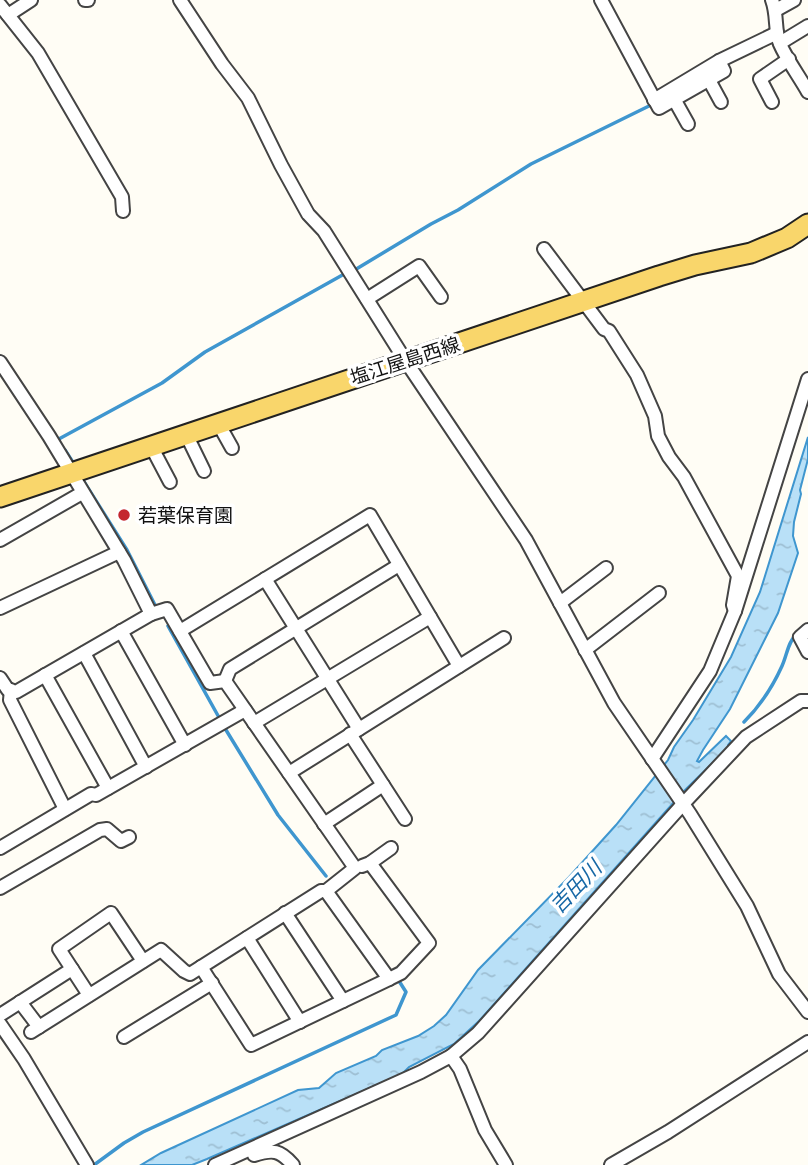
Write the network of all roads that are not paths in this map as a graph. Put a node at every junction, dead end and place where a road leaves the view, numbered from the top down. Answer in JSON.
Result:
{"nodes":[{"id":1,"x":31,"y":0,"type":"edge"},
{"id":2,"x":180,"y":0,"type":"edge"},
{"id":3,"x":601,"y":0,"type":"edge"},
{"id":4,"x":794,"y":0,"type":"edge"},
{"id":5,"x":774,"y":5,"type":"edge"},
{"id":6,"x":4,"y":10,"type":"edge"},
{"id":7,"x":808,"y":26,"type":"edge"},
{"id":8,"x":778,"y":38,"type":"junction"},
{"id":9,"x":789,"y":60,"type":"junction"},
{"id":10,"x":719,"y":61,"type":"junction"},
{"id":11,"x":709,"y":80,"type":"junction"},
{"id":12,"x":808,"y":92,"type":"edge"},
{"id":13,"x":674,"y":99,"type":"junction"},
{"id":14,"x":654,"y":100,"type":"junction"},
{"id":15,"x":722,"y":102,"type":"dead end"},
{"id":16,"x":772,"y":102,"type":"dead end"},
{"id":17,"x":688,"y":124,"type":"dead end"},
{"id":18,"x":123,"y":211,"type":"dead end"},
{"id":19,"x":808,"y":224,"type":"edge"},
{"id":20,"x":544,"y":249,"type":"dead end"},
{"id":21,"x":441,"y":297,"type":"dead end"},
{"id":22,"x":367,"y":299,"type":"junction"},
{"id":23,"x":584,"y":302,"type":"junction"},
{"id":24,"x":405,"y":360,"type":"junction"},
{"id":25,"x":0,"y":362,"type":"edge"},
{"id":26,"x":808,"y":379,"type":"edge"},
{"id":27,"x":218,"y":423,"type":"junction"},
{"id":28,"x":186,"y":434,"type":"junction"},
{"id":29,"x":151,"y":446,"type":"junction"},
{"id":30,"x":232,"y":448,"type":"dead end"},
{"id":31,"x":204,"y":471,"type":"dead end"},
{"id":32,"x":75,"y":472,"type":"junction"},
{"id":33,"x":170,"y":482,"type":"dead end"},
{"id":34,"x":82,"y":494,"type":"junction"},
{"id":35,"x":0,"y":497,"type":"edge"},
{"id":36,"x":0,"y":540,"type":"edge"},
{"id":37,"x":119,"y":552,"type":"junction"},
{"id":38,"x":400,"y":565,"type":"junction"},
{"id":39,"x":606,"y":568,"type":"dead end"},
{"id":40,"x":265,"y":579,"type":"junction"},
{"id":41,"x":659,"y":593,"type":"dead end"},
{"id":42,"x":560,"y":603,"type":"junction"},
{"id":43,"x":0,"y":608,"type":"edge"},
{"id":44,"x":735,"y":611,"type":"junction"},
{"id":45,"x":151,"y":614,"type":"junction"},
{"id":46,"x":430,"y":617,"type":"junction"},
{"id":47,"x":296,"y":628,"type":"junction"},
{"id":48,"x":808,"y":630,"type":"edge"},
{"id":49,"x":121,"y":631,"type":"junction"},
{"id":50,"x":180,"y":631,"type":"junction"},
{"id":51,"x":504,"y":638,"type":"dead end"},
{"id":52,"x":584,"y":650,"type":"junction"},
{"id":53,"x":808,"y":652,"type":"edge"},
{"id":54,"x":83,"y":653,"type":"junction"},
{"id":55,"x":459,"y":666,"type":"junction"},
{"id":56,"x":45,"y":675,"type":"junction"},
{"id":57,"x":0,"y":678,"type":"edge"},
{"id":58,"x":328,"y":678,"type":"junction"},
{"id":59,"x":225,"y":681,"type":"junction"},
{"id":60,"x":11,"y":691,"type":"junction"},
{"id":61,"x":808,"y":701,"type":"edge"},
{"id":62,"x":245,"y":710,"type":"junction"},
{"id":63,"x":254,"y":723,"type":"junction"},
{"id":64,"x":355,"y":732,"type":"junction"},
{"id":65,"x":185,"y":745,"type":"junction"},
{"id":66,"x":654,"y":762,"type":"junction"},
{"id":67,"x":146,"y":767,"type":"junction"},
{"id":68,"x":289,"y":773,"type":"junction"},
{"id":69,"x":383,"y":785,"type":"junction"},
{"id":70,"x":108,"y":788,"type":"junction"},
{"id":71,"x":682,"y":802,"type":"junction"},
{"id":72,"x":65,"y":809,"type":"junction"},
{"id":73,"x":405,"y":819,"type":"dead end"},
{"id":74,"x":324,"y":824,"type":"junction"},
{"id":75,"x":129,"y":837,"type":"dead end"},
{"id":76,"x":0,"y":848,"type":"edge"},
{"id":77,"x":391,"y":848,"type":"dead end"},
{"id":78,"x":370,"y":863,"type":"junction"},
{"id":79,"x":355,"y":869,"type":"junction"},
{"id":80,"x":0,"y":888,"type":"edge"},
{"id":81,"x":326,"y":891,"type":"junction"},
{"id":82,"x":285,"y":913,"type":"junction"},
{"id":83,"x":247,"y":938,"type":"junction"},
{"id":84,"x":143,"y":961,"type":"junction"},
{"id":85,"x":201,"y":967,"type":"junction"},
{"id":86,"x":72,"y":969,"type":"junction"},
{"id":87,"x":389,"y":979,"type":"junction"},
{"id":88,"x":212,"y":983,"type":"junction"},
{"id":89,"x":89,"y":995,"type":"junction"},
{"id":90,"x":804,"y":998,"type":"edge"},
{"id":91,"x":343,"y":1001,"type":"junction"},
{"id":92,"x":20,"y":1002,"type":"junction"},
{"id":93,"x":808,"y":1012,"type":"edge"},
{"id":94,"x":0,"y":1015,"type":"edge"},
{"id":95,"x":300,"y":1022,"type":"junction"},
{"id":96,"x":0,"y":1024,"type":"edge"},
{"id":97,"x":124,"y":1037,"type":"dead end"},
{"id":98,"x":808,"y":1042,"type":"edge"},
{"id":99,"x":451,"y":1056,"type":"junction"},
{"id":100,"x":320,"y":1118,"type":"junction"},
{"id":101,"x":277,"y":1151,"type":"junction"},
{"id":102,"x":219,"y":1163,"type":"edge"},
{"id":103,"x":87,"y":1165,"type":"edge"},
{"id":104,"x":293,"y":1165,"type":"edge"},
{"id":105,"x":506,"y":1165,"type":"edge"},
{"id":106,"x":611,"y":1165,"type":"edge"}],
"edges":[{"from":1,"to":6,"type":"street"},
{"from":2,"to":22,"type":"street"},
{"from":3,"to":14,"type":"street"},
{"from":4,"to":5,"type":"street"},
{"from":5,"to":8,"type":"street"},
{"from":6,"to":18,"type":"street"},
{"from":7,"to":8,"type":"street"},
{"from":8,"to":9,"type":"street"},
{"from":8,"to":10,"type":"street"},
{"from":9,"to":12,"type":"street"},
{"from":9,"to":16,"type":"street"},
{"from":10,"to":11,"type":"street"},
{"from":10,"to":14,"type":"street"},
{"from":11,"to":13,"type":"street"},
{"from":11,"to":15,"type":"street"},
{"from":13,"to":14,"type":"street"},
{"from":13,"to":17,"type":"street"},
{"from":19,"to":23,"type":"main road","name":"塩江屋島西線"},
{"from":20,"to":23,"type":"street"},
{"from":21,"to":22,"type":"street"},
{"from":22,"to":24,"type":"street"},
{"from":23,"to":24,"type":"main road","name":"塩江屋島西線"},
{"from":23,"to":44,"type":"street"},
{"from":24,"to":27,"type":"main road","name":"塩江屋島西線"},
{"from":24,"to":42,"type":"street"},
{"from":25,"to":32,"type":"street"},
{"from":26,"to":44,"type":"street"},
{"from":27,"to":28,"type":"main road","name":"塩江屋島西線"},
{"from":27,"to":30,"type":"street"},
{"from":28,"to":29,"type":"main road","name":"塩江屋島西線"},
{"from":28,"to":31,"type":"street"},
{"from":29,"to":32,"type":"main road","name":"塩江屋島西線"},
{"from":29,"to":33,"type":"street"},
{"from":32,"to":34,"type":"street"},
{"from":32,"to":35,"type":"main road","name":"塩江屋島西線"},
{"from":34,"to":36,"type":"street"},
{"from":34,"to":37,"type":"street"},
{"from":37,"to":43,"type":"street"},
{"from":37,"to":45,"type":"street"},
{"from":38,"to":40,"type":"street"},
{"from":38,"to":46,"type":"street"},
{"from":38,"to":47,"type":"street"},
{"from":39,"to":42,"type":"street"},
{"from":40,"to":47,"type":"street"},
{"from":40,"to":50,"type":"street"},
{"from":41,"to":52,"type":"street"},
{"from":42,"to":52,"type":"street"},
{"from":44,"to":66,"type":"street"},
{"from":45,"to":49,"type":"street"},
{"from":45,"to":50,"type":"street"},
{"from":46,"to":55,"type":"street"},
{"from":46,"to":58,"type":"street"},
{"from":47,"to":58,"type":"street"},
{"from":47,"to":59,"type":"street"},
{"from":48,"to":53,"type":"street"},
{"from":49,"to":54,"type":"street"},
{"from":49,"to":65,"type":"street"},
{"from":50,"to":59,"type":"street"},
{"from":51,"to":55,"type":"street"},
{"from":52,"to":66,"type":"street"},
{"from":54,"to":56,"type":"street"},
{"from":54,"to":67,"type":"street"},
{"from":55,"to":64,"type":"street"},
{"from":56,"to":60,"type":"street"},
{"from":56,"to":70,"type":"street"},
{"from":57,"to":60,"type":"street"},
{"from":58,"to":63,"type":"street"},
{"from":58,"to":64,"type":"street"},
{"from":59,"to":62,"type":"street"},
{"from":60,"to":72,"type":"street"},
{"from":61,"to":71,"type":"street"},
{"from":62,"to":63,"type":"street"},
{"from":62,"to":65,"type":"street"},
{"from":63,"to":68,"type":"street"},
{"from":64,"to":68,"type":"street"},
{"from":64,"to":69,"type":"street"},
{"from":65,"to":67,"type":"street"},
{"from":66,"to":71,"type":"street"},
{"from":67,"to":70,"type":"street"},
{"from":68,"to":74,"type":"street"},
{"from":69,"to":73,"type":"street"},
{"from":69,"to":74,"type":"street"},
{"from":70,"to":72,"type":"street"},
{"from":71,"to":90,"type":"street"},
{"from":71,"to":99,"type":"street"},
{"from":72,"to":76,"type":"street"},
{"from":74,"to":79,"type":"street"},
{"from":75,"to":80,"type":"street"},
{"from":77,"to":78,"type":"street"},
{"from":78,"to":79,"type":"street"},
{"from":78,"to":87,"type":"street"},
{"from":79,"to":81,"type":"street"},
{"from":81,"to":82,"type":"street"},
{"from":81,"to":87,"type":"street"},
{"from":82,"to":83,"type":"street"},
{"from":82,"to":91,"type":"street"},
{"from":83,"to":85,"type":"street"},
{"from":83,"to":95,"type":"street"},
{"from":84,"to":85,"type":"street"},
{"from":84,"to":86,"type":"street"},
{"from":84,"to":89,"type":"street"},
{"from":85,"to":88,"type":"street"},
{"from":86,"to":89,"type":"street"},
{"from":86,"to":92,"type":"street"},
{"from":87,"to":91,"type":"street"},
{"from":88,"to":95,"type":"street"},
{"from":88,"to":97,"type":"street"},
{"from":89,"to":92,"type":"street"},
{"from":90,"to":93,"type":"street"},
{"from":91,"to":95,"type":"street"},
{"from":92,"to":94,"type":"street"},
{"from":96,"to":103,"type":"street"},
{"from":98,"to":106,"type":"street"},
{"from":99,"to":100,"type":"street"},
{"from":99,"to":105,"type":"street"},
{"from":100,"to":101,"type":"street"},
{"from":100,"to":102,"type":"street"},
{"from":101,"to":102,"type":"street"},
{"from":101,"to":104,"type":"street"}]}
